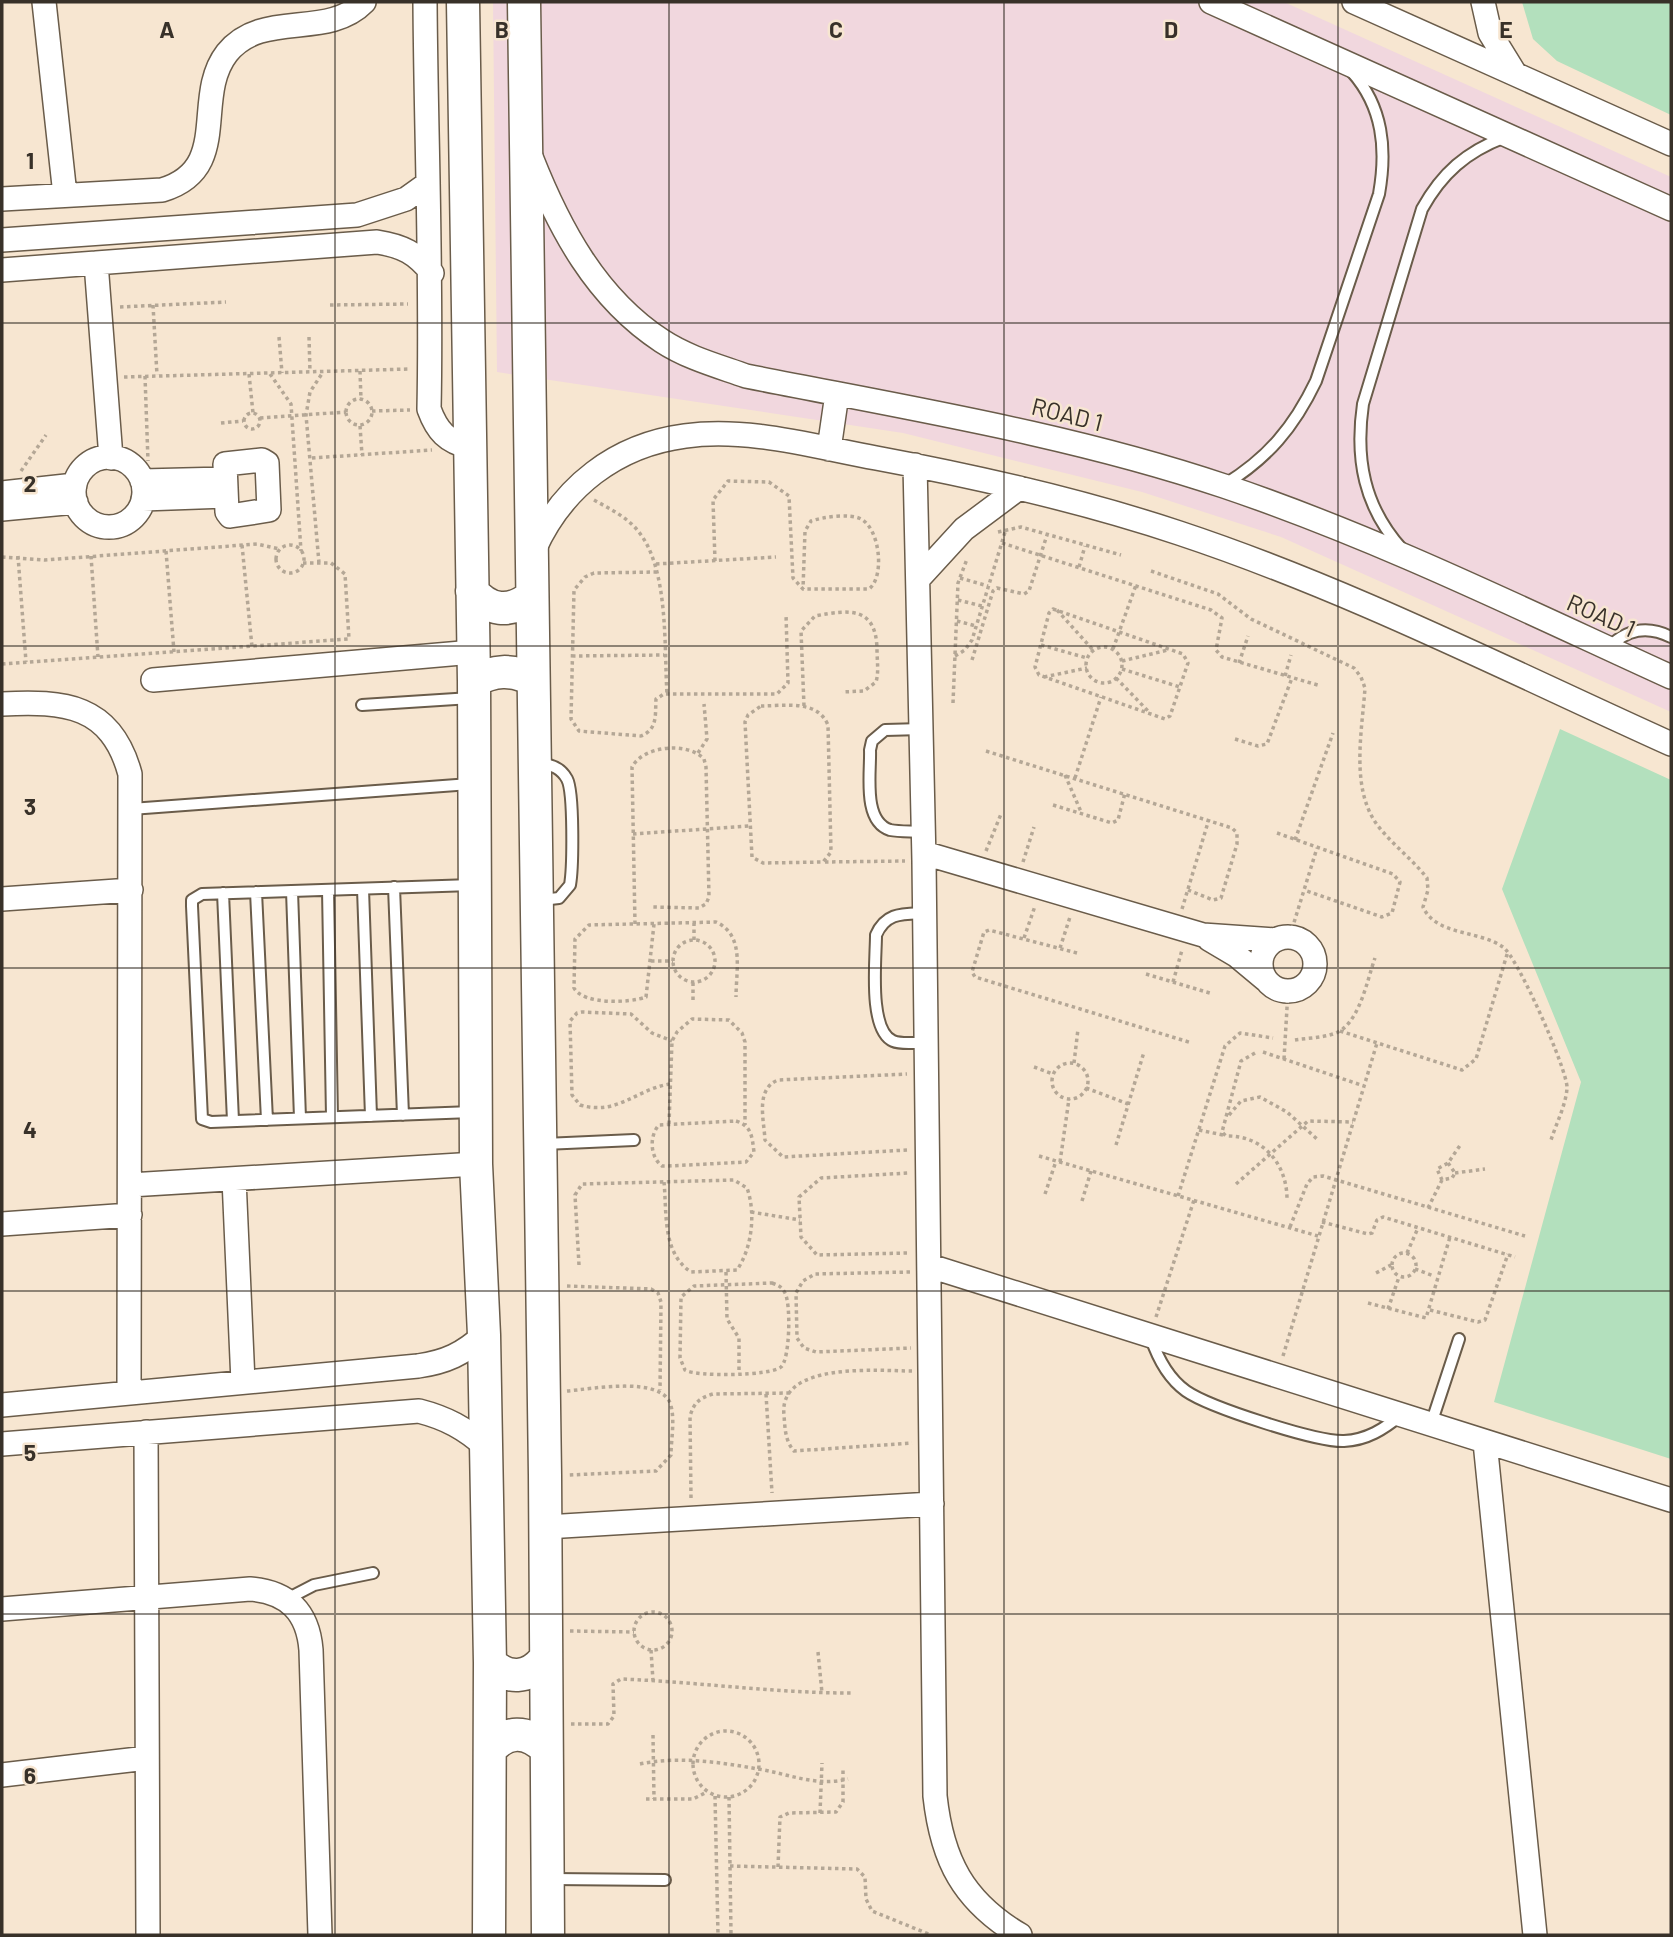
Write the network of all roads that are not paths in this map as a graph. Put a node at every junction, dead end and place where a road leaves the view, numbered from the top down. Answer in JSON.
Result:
{"nodes":[{"id":1,"x":44,"y":2,"type":"edge"},
{"id":2,"x":364,"y":2,"type":"edge"},
{"id":3,"x":425,"y":2,"type":"edge"},
{"id":4,"x":463,"y":2,"type":"edge"},
{"id":5,"x":524,"y":2,"type":"edge"},
{"id":6,"x":1211,"y":2,"type":"edge"},
{"id":7,"x":1360,"y":2,"type":"edge"},
{"id":8,"x":1483,"y":2,"type":"edge"},
{"id":9,"x":1343,"y":62,"type":"junction"},
{"id":10,"x":1514,"y":72,"type":"junction"},
{"id":11,"x":1509,"y":136,"type":"junction"},
{"id":12,"x":525,"y":144,"type":"junction"},
{"id":13,"x":1671,"y":144,"type":"edge"},
{"id":14,"x":427,"y":184,"type":"junction"},
{"id":15,"x":65,"y":195,"type":"junction"},
{"id":16,"x":2,"y":199,"type":"edge"},
{"id":17,"x":1671,"y":209,"type":"edge"},
{"id":18,"x":2,"y":240,"type":"edge"},
{"id":19,"x":96,"y":263,"type":"junction"},
{"id":20,"x":2,"y":270,"type":"edge"},
{"id":21,"x":432,"y":273,"type":"junction"},
{"id":22,"x":837,"y":394,"type":"junction"},
{"id":23,"x":462,"y":445,"type":"junction"},
{"id":24,"x":829,"y":449,"type":"junction"},
{"id":25,"x":111,"y":458,"type":"junction"},
{"id":26,"x":915,"y":465,"type":"junction"},
{"id":27,"x":1222,"y":486,"type":"junction"},
{"id":28,"x":145,"y":487,"type":"junction"},
{"id":29,"x":225,"y":487,"type":"dead end"},
{"id":30,"x":1019,"y":488,"type":"junction"},
{"id":31,"x":75,"y":494,"type":"junction"},
{"id":32,"x":3,"y":498,"type":"edge"},
{"id":33,"x":1411,"y":559,"type":"junction"},
{"id":34,"x":530,"y":560,"type":"junction"},
{"id":35,"x":920,"y":578,"type":"junction"},
{"id":36,"x":472,"y":591,"type":"junction"},
{"id":37,"x":531,"y":597,"type":"junction"},
{"id":38,"x":1671,"y":637,"type":"edge"},
{"id":39,"x":1608,"y":648,"type":"junction"},
{"id":40,"x":473,"y":677,"type":"junction"},
{"id":41,"x":1671,"y":677,"type":"edge"},
{"id":42,"x":532,"y":679,"type":"junction"},
{"id":43,"x":153,"y":680,"type":"dead end"},
{"id":44,"x":2,"y":704,"type":"edge"},
{"id":45,"x":362,"y":705,"type":"dead end"},
{"id":46,"x":922,"y":729,"type":"junction"},
{"id":47,"x":1671,"y":744,"type":"edge"},
{"id":48,"x":474,"y":784,"type":"junction"},
{"id":49,"x":131,"y":809,"type":"junction"},
{"id":50,"x":924,"y":848,"type":"junction"},
{"id":51,"x":474,"y":885,"type":"junction"},
{"id":52,"x":394,"y":887,"type":"junction"},
{"id":53,"x":363,"y":888,"type":"junction"},
{"id":54,"x":131,"y":890,"type":"junction"},
{"id":55,"x":328,"y":890,"type":"junction"},
{"id":56,"x":292,"y":891,"type":"junction"},
{"id":57,"x":256,"y":892,"type":"junction"},
{"id":58,"x":223,"y":893,"type":"junction"},
{"id":59,"x":2,"y":899,"type":"edge"},
{"id":60,"x":925,"y":913,"type":"junction"},
{"id":61,"x":1189,"y":931,"type":"junction"},
{"id":62,"x":1283,"y":938,"type":"junction"},
{"id":63,"x":1266,"y":980,"type":"junction"},
{"id":64,"x":926,"y":1043,"type":"junction"},
{"id":65,"x":476,"y":1112,"type":"junction"},
{"id":66,"x":403,"y":1115,"type":"junction"},
{"id":67,"x":371,"y":1116,"type":"junction"},
{"id":68,"x":332,"y":1117,"type":"junction"},
{"id":69,"x":300,"y":1118,"type":"junction"},
{"id":70,"x":267,"y":1120,"type":"junction"},
{"id":71,"x":233,"y":1121,"type":"junction"},
{"id":72,"x":634,"y":1140,"type":"dead end"},
{"id":73,"x":538,"y":1144,"type":"junction"},
{"id":74,"x":476,"y":1164,"type":"junction"},
{"id":75,"x":234,"y":1178,"type":"junction"},
{"id":76,"x":130,"y":1185,"type":"junction"},
{"id":77,"x":130,"y":1215,"type":"junction"},
{"id":78,"x":2,"y":1224,"type":"edge"},
{"id":79,"x":930,"y":1263,"type":"junction"},
{"id":80,"x":484,"y":1335,"type":"junction"},
{"id":81,"x":1150,"y":1336,"type":"junction"},
{"id":82,"x":1459,"y":1339,"type":"dead end"},
{"id":83,"x":243,"y":1382,"type":"junction"},
{"id":84,"x":129,"y":1393,"type":"junction"},
{"id":85,"x":2,"y":1405,"type":"edge"},
{"id":86,"x":1401,"y":1415,"type":"junction"},
{"id":87,"x":1431,"y":1424,"type":"junction"},
{"id":88,"x":146,"y":1432,"type":"junction"},
{"id":89,"x":1485,"y":1442,"type":"junction"},
{"id":90,"x":2,"y":1444,"type":"edge"},
{"id":91,"x":486,"y":1447,"type":"junction"},
{"id":92,"x":1671,"y":1500,"type":"edge"},
{"id":93,"x":932,"y":1504,"type":"junction"},
{"id":94,"x":546,"y":1527,"type":"junction"},
{"id":95,"x":373,"y":1573,"type":"dead end"},
{"id":96,"x":147,"y":1597,"type":"junction"},
{"id":97,"x":287,"y":1599,"type":"junction"},
{"id":98,"x":2,"y":1609,"type":"edge"},
{"id":99,"x":544,"y":1646,"type":"junction"},
{"id":100,"x":490,"y":1662,"type":"junction"},
{"id":101,"x":545,"y":1736,"type":"junction"},
{"id":102,"x":490,"y":1750,"type":"junction"},
{"id":103,"x":147,"y":1758,"type":"junction"},
{"id":104,"x":2,"y":1775,"type":"edge"},
{"id":105,"x":548,"y":1879,"type":"junction"},
{"id":106,"x":665,"y":1880,"type":"dead end"},
{"id":107,"x":148,"y":1935,"type":"edge"},
{"id":108,"x":320,"y":1935,"type":"edge"},
{"id":109,"x":489,"y":1935,"type":"edge"},
{"id":110,"x":548,"y":1935,"type":"edge"},
{"id":111,"x":1020,"y":1935,"type":"edge"},
{"id":112,"x":1535,"y":1935,"type":"edge"}],
"edges":[{"from":1,"to":15,"type":"street"},
{"from":2,"to":15,"type":"street"},
{"from":3,"to":14,"type":"street"},
{"from":4,"to":23,"type":"street"},
{"from":5,"to":12,"type":"street"},
{"from":6,"to":9,"type":"street"},
{"from":7,"to":10,"type":"street"},
{"from":8,"to":10,"type":"street"},
{"from":9,"to":11,"type":"street"},
{"from":9,"to":27,"type":"lane"},
{"from":10,"to":13,"type":"street"},
{"from":11,"to":17,"type":"street"},
{"from":11,"to":33,"type":"lane"},
{"from":12,"to":22,"type":"street","name":"ROAD 1"},
{"from":12,"to":34,"type":"street"},
{"from":14,"to":18,"type":"street"},
{"from":14,"to":21,"type":"street"},
{"from":15,"to":16,"type":"street"},
{"from":19,"to":20,"type":"street"},
{"from":19,"to":21,"type":"street"},
{"from":19,"to":25,"type":"street"},
{"from":21,"to":23,"type":"street"},
{"from":22,"to":24,"type":"street"},
{"from":22,"to":27,"type":"street","name":"ROAD 1"},
{"from":23,"to":36,"type":"street"},
{"from":24,"to":26,"type":"street"},
{"from":24,"to":34,"type":"street"},
{"from":25,"to":28,"type":"street"},
{"from":25,"to":31,"type":"street"},
{"from":26,"to":30,"type":"street"},
{"from":26,"to":35,"type":"street"},
{"from":27,"to":33,"type":"street","name":"ROAD 1"},
{"from":28,"to":29,"type":"street"},
{"from":28,"to":31,"type":"street"},
{"from":30,"to":35,"type":"street"},
{"from":30,"to":47,"type":"street"},
{"from":31,"to":32,"type":"street"},
{"from":33,"to":39,"type":"street","name":"ROAD 1"},
{"from":34,"to":37,"type":"street"},
{"from":35,"to":46,"type":"street"},
{"from":36,"to":37,"type":"street"},
{"from":36,"to":40,"type":"street"},
{"from":37,"to":42,"type":"street"},
{"from":38,"to":39,"type":"lane"},
{"from":39,"to":41,"type":"street","name":"ROAD 1"},
{"from":40,"to":42,"type":"street"},
{"from":40,"to":43,"type":"street"},
{"from":40,"to":45,"type":"lane"},
{"from":40,"to":48,"type":"street"},
{"from":42,"to":73,"type":"street"},
{"from":44,"to":49,"type":"street"},
{"from":46,"to":50,"type":"street"},
{"from":46,"to":50,"type":"lane"},
{"from":48,"to":49,"type":"lane"},
{"from":48,"to":51,"type":"street"},
{"from":49,"to":54,"type":"street"},
{"from":50,"to":60,"type":"street"},
{"from":50,"to":61,"type":"street"},
{"from":51,"to":52,"type":"lane"},
{"from":51,"to":65,"type":"street"},
{"from":52,"to":53,"type":"lane"},
{"from":52,"to":66,"type":"lane"},
{"from":53,"to":55,"type":"lane"},
{"from":53,"to":67,"type":"lane"},
{"from":54,"to":59,"type":"street"},
{"from":54,"to":76,"type":"street"},
{"from":55,"to":56,"type":"lane"},
{"from":55,"to":68,"type":"lane"},
{"from":56,"to":57,"type":"lane"},
{"from":56,"to":69,"type":"lane"},
{"from":57,"to":58,"type":"lane"},
{"from":57,"to":70,"type":"lane"},
{"from":58,"to":71,"type":"lane"},
{"from":58,"to":71,"type":"lane"},
{"from":60,"to":64,"type":"street"},
{"from":60,"to":64,"type":"lane"},
{"from":61,"to":62,"type":"street"},
{"from":61,"to":63,"type":"street"},
{"from":62,"to":63,"type":"street"},
{"from":62,"to":63,"type":"street"},
{"from":64,"to":79,"type":"street"},
{"from":65,"to":66,"type":"lane"},
{"from":65,"to":74,"type":"street"},
{"from":66,"to":67,"type":"lane"},
{"from":67,"to":68,"type":"lane"},
{"from":68,"to":69,"type":"lane"},
{"from":69,"to":70,"type":"lane"},
{"from":70,"to":71,"type":"lane"},
{"from":72,"to":73,"type":"lane"},
{"from":73,"to":94,"type":"street"},
{"from":74,"to":75,"type":"street"},
{"from":74,"to":80,"type":"street"},
{"from":75,"to":76,"type":"street"},
{"from":75,"to":83,"type":"street"},
{"from":76,"to":77,"type":"street"},
{"from":77,"to":78,"type":"street"},
{"from":77,"to":84,"type":"street"},
{"from":79,"to":81,"type":"street"},
{"from":79,"to":93,"type":"street"},
{"from":80,"to":83,"type":"street"},
{"from":80,"to":91,"type":"street"},
{"from":81,"to":86,"type":"street"},
{"from":81,"to":86,"type":"lane"},
{"from":82,"to":87,"type":"lane"},
{"from":83,"to":84,"type":"street"},
{"from":84,"to":85,"type":"street"},
{"from":86,"to":87,"type":"street"},
{"from":87,"to":89,"type":"street"},
{"from":88,"to":90,"type":"street"},
{"from":88,"to":91,"type":"street"},
{"from":88,"to":96,"type":"street"},
{"from":89,"to":92,"type":"street"},
{"from":89,"to":112,"type":"street"},
{"from":91,"to":100,"type":"street"},
{"from":93,"to":94,"type":"street"},
{"from":93,"to":111,"type":"street"},
{"from":94,"to":99,"type":"street"},
{"from":95,"to":97,"type":"lane"},
{"from":96,"to":97,"type":"street"},
{"from":96,"to":98,"type":"street"},
{"from":96,"to":103,"type":"street"},
{"from":97,"to":108,"type":"street"},
{"from":99,"to":100,"type":"street"},
{"from":99,"to":101,"type":"street"},
{"from":100,"to":102,"type":"street"},
{"from":101,"to":102,"type":"street"},
{"from":101,"to":105,"type":"street"},
{"from":102,"to":109,"type":"street"},
{"from":103,"to":104,"type":"street"},
{"from":103,"to":107,"type":"street"},
{"from":105,"to":106,"type":"lane"},
{"from":105,"to":110,"type":"street"}]}
